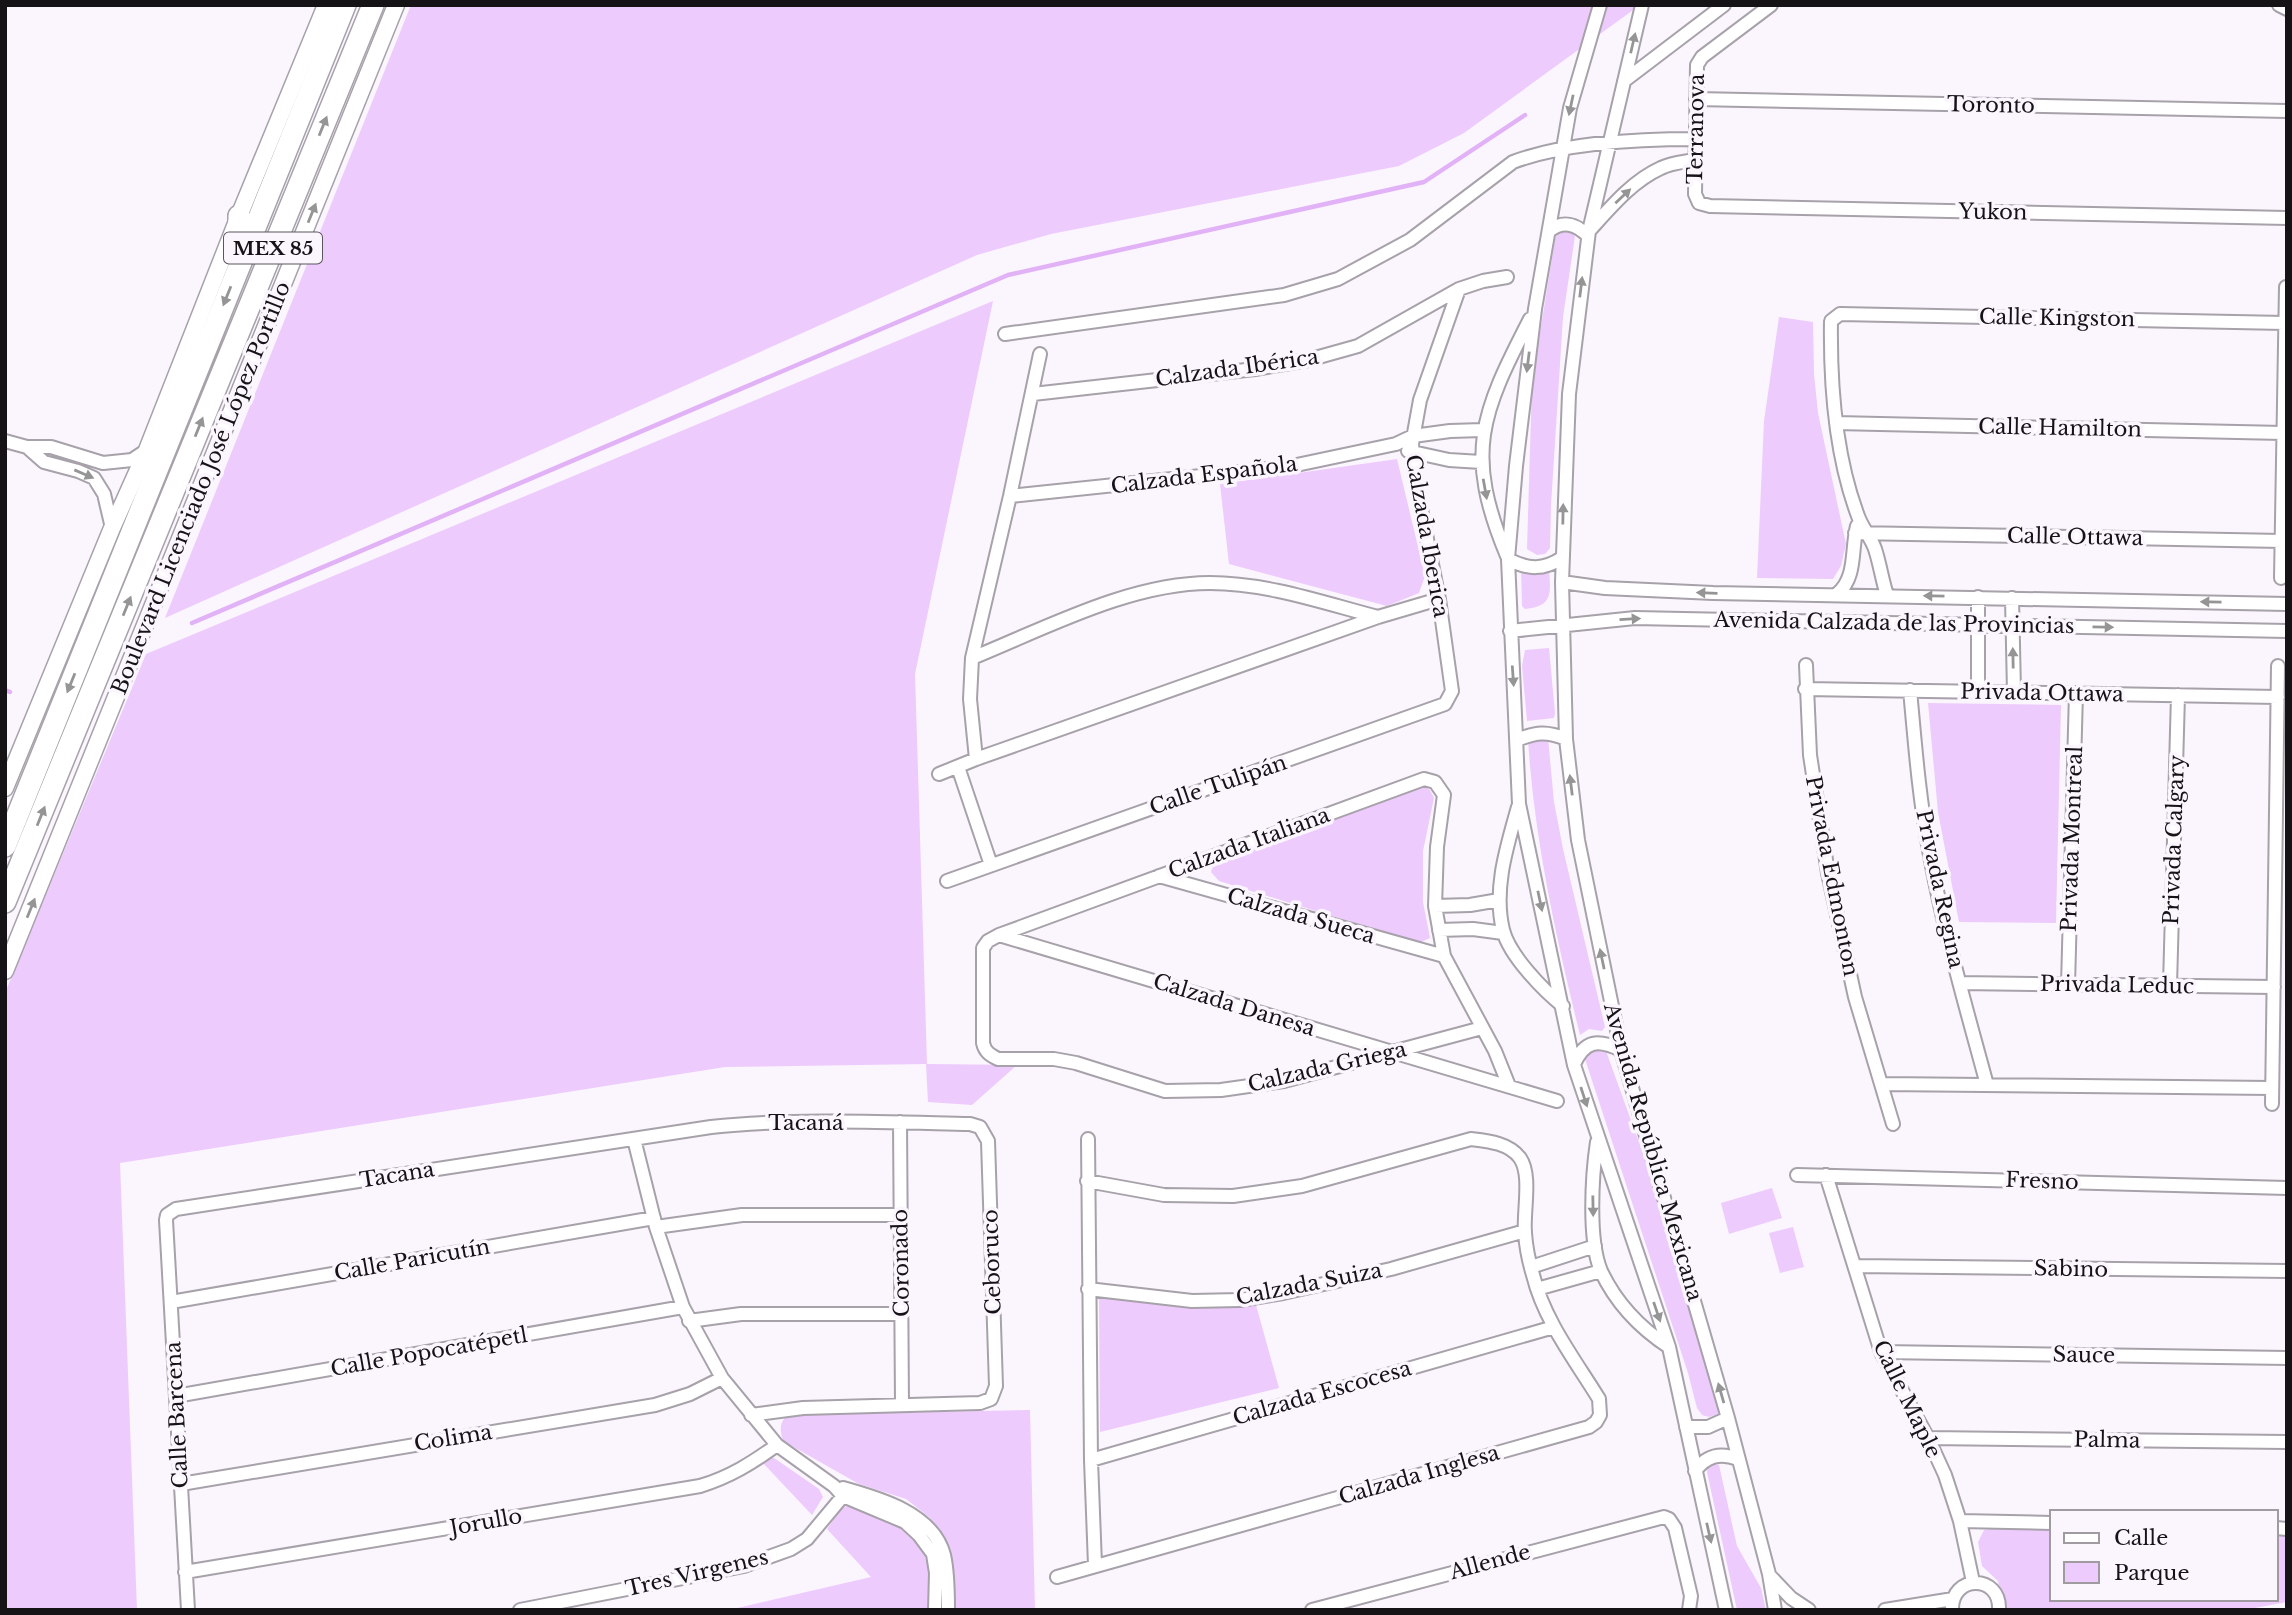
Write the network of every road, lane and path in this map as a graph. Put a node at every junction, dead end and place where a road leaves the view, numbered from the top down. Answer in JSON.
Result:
{"nodes":[{"id":1,"x":326,"y":5,"type":"edge"},
{"id":2,"x":345,"y":5,"type":"edge"},
{"id":3,"x":373,"y":5,"type":"edge"},
{"id":4,"x":396,"y":5,"type":"edge"},
{"id":5,"x":1600,"y":5,"type":"edge"},
{"id":6,"x":1642,"y":5,"type":"edge"},
{"id":7,"x":1724,"y":5,"type":"edge"},
{"id":8,"x":1771,"y":5,"type":"edge"},
{"id":9,"x":2279,"y":5,"type":"edge"},
{"id":10,"x":2287,"y":9,"type":"edge"},
{"id":11,"x":1624,"y":81,"type":"junction"},
{"id":12,"x":1696,"y":99,"type":"junction"},
{"id":13,"x":2287,"y":111,"type":"edge"},
{"id":14,"x":1696,"y":139,"type":"junction"},
{"id":15,"x":1609,"y":144,"type":"junction"},
{"id":16,"x":1563,"y":149,"type":"junction"},
{"id":17,"x":1695,"y":160,"type":"junction"},
{"id":18,"x":1699,"y":204,"type":"joint"},
{"id":19,"x":239,"y":216,"type":"junction"},
{"id":20,"x":2287,"y":218,"type":"edge"},
{"id":21,"x":1549,"y":231,"type":"junction"},
{"id":22,"x":1588,"y":234,"type":"junction"},
{"id":23,"x":239,"y":268,"type":"junction"},
{"id":24,"x":1507,"y":277,"type":"dead end"},
{"id":25,"x":2286,"y":287,"type":"edge"},
{"id":26,"x":1460,"y":289,"type":"junction"},
{"id":27,"x":1535,"y":309,"type":"junction"},
{"id":28,"x":2285,"y":323,"type":"edge"},
{"id":29,"x":1005,"y":334,"type":"dead end"},
{"id":30,"x":236,"y":337,"type":"junction"},
{"id":31,"x":258,"y":347,"type":"junction"},
{"id":32,"x":1040,"y":354,"type":"dead end"},
{"id":33,"x":1033,"y":394,"type":"junction"},
{"id":34,"x":1836,"y":423,"type":"junction"},
{"id":35,"x":1483,"y":430,"type":"junction"},
{"id":36,"x":2283,"y":433,"type":"junction"},
{"id":37,"x":1413,"y":436,"type":"junction"},
{"id":38,"x":5,"y":441,"type":"edge"},
{"id":39,"x":1396,"y":443,"type":"junction"},
{"id":40,"x":27,"y":447,"type":"junction"},
{"id":41,"x":148,"y":450,"type":"junction"},
{"id":42,"x":1412,"y":454,"type":"junction"},
{"id":43,"x":1481,"y":462,"type":"junction"},
{"id":44,"x":1010,"y":496,"type":"junction"},
{"id":45,"x":112,"y":528,"type":"junction"},
{"id":46,"x":1862,"y":533,"type":"junction"},
{"id":47,"x":2282,"y":541,"type":"junction"},
{"id":48,"x":1562,"y":558,"type":"junction"},
{"id":49,"x":1508,"y":559,"type":"junction"},
{"id":50,"x":2281,"y":578,"type":"dead end"},
{"id":51,"x":1562,"y":582,"type":"junction"},
{"id":52,"x":1837,"y":594,"type":"junction"},
{"id":53,"x":1887,"y":596,"type":"junction"},
{"id":54,"x":1978,"y":597,"type":"junction"},
{"id":55,"x":2012,"y":598,"type":"junction"},
{"id":56,"x":1439,"y":599,"type":"junction"},
{"id":57,"x":2283,"y":604,"type":"edge"},
{"id":58,"x":1378,"y":617,"type":"junction"},
{"id":59,"x":1978,"y":624,"type":"junction"},
{"id":60,"x":2012,"y":625,"type":"junction"},
{"id":61,"x":1563,"y":626,"type":"junction"},
{"id":62,"x":1510,"y":631,"type":"junction"},
{"id":63,"x":2283,"y":631,"type":"edge"},
{"id":64,"x":972,"y":658,"type":"junction"},
{"id":65,"x":1806,"y":665,"type":"dead end"},
{"id":66,"x":2278,"y":666,"type":"dead end"},
{"id":67,"x":1805,"y":689,"type":"junction"},
{"id":68,"x":1910,"y":690,"type":"junction"},
{"id":69,"x":1978,"y":692,"type":"junction"},
{"id":70,"x":2014,"y":692,"type":"junction"},
{"id":71,"x":2076,"y":693,"type":"junction"},
{"id":72,"x":2178,"y":695,"type":"junction"},
{"id":73,"x":2278,"y":697,"type":"junction"},
{"id":74,"x":1446,"y":704,"type":"joint"},
{"id":75,"x":1566,"y":739,"type":"junction"},
{"id":76,"x":1517,"y":740,"type":"junction"},
{"id":77,"x":976,"y":759,"type":"junction"},
{"id":78,"x":958,"y":767,"type":"junction"},
{"id":79,"x":939,"y":774,"type":"dead end"},
{"id":80,"x":5,"y":788,"type":"edge"},
{"id":81,"x":1518,"y":804,"type":"junction"},
{"id":82,"x":5,"y":846,"type":"edge"},
{"id":83,"x":991,"y":865,"type":"junction"},
{"id":84,"x":1159,"y":876,"type":"junction"},
{"id":85,"x":947,"y":881,"type":"dead end"},
{"id":86,"x":1499,"y":901,"type":"junction"},
{"id":87,"x":5,"y":902,"type":"edge"},
{"id":88,"x":1435,"y":906,"type":"junction"},
{"id":89,"x":1438,"y":930,"type":"junction"},
{"id":90,"x":1503,"y":933,"type":"junction"},
{"id":91,"x":999,"y":936,"type":"junction"},
{"id":92,"x":1444,"y":956,"type":"junction"},
{"id":93,"x":5,"y":971,"type":"edge"},
{"id":94,"x":1960,"y":983,"type":"junction"},
{"id":95,"x":2068,"y":985,"type":"junction"},
{"id":96,"x":2170,"y":985,"type":"junction"},
{"id":97,"x":2273,"y":987,"type":"junction"},
{"id":98,"x":1563,"y":1006,"type":"junction"},
{"id":99,"x":1482,"y":1028,"type":"junction"},
{"id":100,"x":1621,"y":1050,"type":"junction"},
{"id":101,"x":1390,"y":1052,"type":"junction"},
{"id":102,"x":1574,"y":1065,"type":"junction"},
{"id":103,"x":1882,"y":1084,"type":"junction"},
{"id":104,"x":1987,"y":1085,"type":"junction"},
{"id":105,"x":1509,"y":1086,"type":"junction"},
{"id":106,"x":2272,"y":1088,"type":"junction"},
{"id":107,"x":1557,"y":1101,"type":"dead end"},
{"id":108,"x":2272,"y":1104,"type":"dead end"},
{"id":109,"x":900,"y":1122,"type":"junction"},
{"id":110,"x":1893,"y":1124,"type":"dead end"},
{"id":111,"x":980,"y":1127,"type":"joint"},
{"id":112,"x":1598,"y":1138,"type":"junction"},
{"id":113,"x":634,"y":1139,"type":"junction"},
{"id":114,"x":1088,"y":1139,"type":"dead end"},
{"id":115,"x":1797,"y":1175,"type":"dead end"},
{"id":116,"x":1826,"y":1175,"type":"junction"},
{"id":117,"x":1087,"y":1181,"type":"junction"},
{"id":118,"x":2287,"y":1188,"type":"edge"},
{"id":119,"x":899,"y":1214,"type":"junction"},
{"id":120,"x":166,"y":1220,"type":"joint"},
{"id":121,"x":655,"y":1222,"type":"junction"},
{"id":122,"x":1525,"y":1231,"type":"junction"},
{"id":123,"x":1595,"y":1247,"type":"junction"},
{"id":124,"x":1855,"y":1266,"type":"junction"},
{"id":125,"x":1531,"y":1267,"type":"junction"},
{"id":126,"x":1601,"y":1270,"type":"junction"},
{"id":127,"x":2287,"y":1272,"type":"edge"},
{"id":128,"x":1088,"y":1289,"type":"junction"},
{"id":129,"x":1537,"y":1289,"type":"junction"},
{"id":130,"x":171,"y":1303,"type":"junction"},
{"id":131,"x":682,"y":1307,"type":"junction"},
{"id":132,"x":902,"y":1314,"type":"junction"},
{"id":133,"x":689,"y":1321,"type":"junction"},
{"id":134,"x":1554,"y":1326,"type":"junction"},
{"id":135,"x":1669,"y":1347,"type":"junction"},
{"id":136,"x":1881,"y":1352,"type":"junction"},
{"id":137,"x":2287,"y":1357,"type":"edge"},
{"id":138,"x":722,"y":1378,"type":"junction"},
{"id":139,"x":176,"y":1396,"type":"junction"},
{"id":140,"x":902,"y":1404,"type":"junction"},
{"id":141,"x":751,"y":1415,"type":"junction"},
{"id":142,"x":1728,"y":1418,"type":"junction"},
{"id":143,"x":1686,"y":1427,"type":"junction"},
{"id":144,"x":1928,"y":1438,"type":"junction"},
{"id":145,"x":2287,"y":1442,"type":"edge"},
{"id":146,"x":777,"y":1445,"type":"junction"},
{"id":147,"x":1738,"y":1459,"type":"junction"},
{"id":148,"x":1091,"y":1460,"type":"junction"},
{"id":149,"x":1695,"y":1471,"type":"junction"},
{"id":150,"x":181,"y":1484,"type":"junction"},
{"id":151,"x":846,"y":1493,"type":"junction"},
{"id":152,"x":1961,"y":1521,"type":"junction"},
{"id":153,"x":2050,"y":1523,"type":"edge"},
{"id":154,"x":1095,"y":1565,"type":"junction"},
{"id":155,"x":185,"y":1572,"type":"junction"},
{"id":156,"x":1769,"y":1574,"type":"junction"},
{"id":157,"x":1056,"y":1577,"type":"dead end"},
{"id":158,"x":1973,"y":1583,"type":"junction"},
{"id":159,"x":1953,"y":1604,"type":"edge"},
{"id":160,"x":1317,"y":1609,"type":"edge"},
{"id":161,"x":1690,"y":1609,"type":"edge"},
{"id":162,"x":187,"y":1610,"type":"edge"},
{"id":163,"x":520,"y":1610,"type":"edge"},
{"id":164,"x":935,"y":1610,"type":"edge"},
{"id":165,"x":948,"y":1610,"type":"edge"},
{"id":166,"x":1726,"y":1610,"type":"edge"},
{"id":167,"x":1775,"y":1610,"type":"edge"},
{"id":168,"x":1809,"y":1610,"type":"edge"},
{"id":169,"x":1885,"y":1610,"type":"edge"},
{"id":170,"x":1999,"y":1610,"type":"edge"}],
"edges":[{"from":1,"to":19,"type":"street"},
{"from":2,"to":23,"type":"highway","number":"MEX 85"},
{"from":30,"to":3,"type":"highway","name":"Boulevard Licenciado José López Portillo","number":"MEX 85","one_way":true},
{"from":31,"to":4,"type":"street","name":"Boulevard Licenciado José López Portillo","one_way":true},
{"from":5,"to":16,"type":"street","name":"Avenida República Mexicana","one_way":true},
{"from":11,"to":6,"type":"street","name":"Avenida República Mexicana","one_way":true},
{"from":7,"to":11,"type":"street"},
{"from":8,"to":12,"type":"street","name":"Terranova"},
{"from":9,"to":10,"type":"street"},
{"from":11,"to":15,"type":"street","name":"Avenida República Mexicana"},
{"from":12,"to":13,"type":"street","name":"Toronto"},
{"from":12,"to":14,"type":"street","name":"Terranova"},
{"from":14,"to":15,"type":"street"},
{"from":14,"to":17,"type":"street","name":"Terranova"},
{"from":15,"to":16,"type":"street"},
{"from":15,"to":22,"type":"street","name":"Avenida República Mexicana"},
{"from":16,"to":21,"type":"street","name":"Avenida República Mexicana"},
{"from":16,"to":29,"type":"street"},
{"from":17,"to":18,"type":"street","name":"Terranova"},
{"from":22,"to":17,"type":"street","one_way":true},
{"from":18,"to":20,"type":"street","name":"Yukon"},
{"from":19,"to":23,"type":"highway"},
{"from":19,"to":41,"type":"street"},
{"from":21,"to":22,"type":"street"},
{"from":21,"to":27,"type":"street","name":"Avenida República Mexicana"},
{"from":48,"to":22,"type":"street","name":"Avenida República Mexicana","one_way":true},
{"from":23,"to":82,"type":"highway","number":"MEX 85","one_way":true},
{"from":24,"to":26,"type":"street","name":"Calzada Ibérica"},
{"from":25,"to":28,"type":"street"},
{"from":26,"to":33,"type":"street","name":"Calzada Ibérica"},
{"from":26,"to":37,"type":"street","name":"Calzada Iberica"},
{"from":27,"to":35,"type":"street","name":"Avenida República Mexicana"},
{"from":27,"to":49,"type":"street","name":"Avenida República Mexicana","one_way":true},
{"from":28,"to":34,"type":"street","name":"Calle Kingston"},
{"from":28,"to":36,"type":"street"},
{"from":30,"to":31,"type":"street"},
{"from":87,"to":30,"type":"highway","name":"Boulevard Licenciado José López Portillo","number":"MEX 85","one_way":true},
{"from":93,"to":31,"type":"street","name":"Boulevard Licenciado José López Portillo","one_way":true},
{"from":32,"to":33,"type":"street"},
{"from":33,"to":44,"type":"street"},
{"from":34,"to":36,"type":"street","name":"Calle Hamilton"},
{"from":34,"to":46,"type":"street"},
{"from":35,"to":37,"type":"street","name":"Calzada Española"},
{"from":35,"to":43,"type":"street","name":"Avenida República Mexicana"},
{"from":36,"to":47,"type":"street"},
{"from":37,"to":39,"type":"street","name":"Calzada Española"},
{"from":37,"to":42,"type":"street","name":"Calzada Iberica"},
{"from":38,"to":40,"type":"street"},
{"from":39,"to":42,"type":"street"},
{"from":39,"to":44,"type":"street","name":"Calzada Española"},
{"from":40,"to":41,"type":"street"},
{"from":40,"to":45,"type":"street","one_way":true},
{"from":41,"to":45,"type":"street"},
{"from":42,"to":43,"type":"street"},
{"from":42,"to":56,"type":"street","name":"Calzada Iberica"},
{"from":43,"to":49,"type":"street","name":"Avenida República Mexicana","one_way":true},
{"from":44,"to":64,"type":"street"},
{"from":45,"to":80,"type":"street"},
{"from":46,"to":47,"type":"street","name":"Calle Ottawa"},
{"from":46,"to":52,"type":"street"},
{"from":46,"to":53,"type":"street"},
{"from":47,"to":50,"type":"street"},
{"from":48,"to":49,"type":"street"},
{"from":48,"to":51,"type":"street","name":"Avenida República Mexicana"},
{"from":49,"to":62,"type":"street","name":"Avenida República Mexicana"},
{"from":52,"to":51,"type":"street","name":"Avenida Calzada de las Provincias","one_way":true},
{"from":51,"to":61,"type":"street","name":"Avenida República Mexicana"},
{"from":52,"to":53,"type":"street","name":"Avenida Calzada de las Provincias"},
{"from":54,"to":53,"type":"street","name":"Avenida Calzada de las Provincias","one_way":true},
{"from":54,"to":55,"type":"street","name":"Avenida Calzada de las Provincias"},
{"from":54,"to":59,"type":"street"},
{"from":57,"to":55,"type":"street","name":"Avenida Calzada de las Provincias","one_way":true},
{"from":55,"to":60,"type":"street"},
{"from":56,"to":58,"type":"street"},
{"from":56,"to":74,"type":"street","name":"Calzada Iberica"},
{"from":58,"to":64,"type":"street"},
{"from":58,"to":77,"type":"street"},
{"from":59,"to":60,"type":"street","name":"Avenida Calzada de las Provincias"},
{"from":61,"to":59,"type":"street","name":"Avenida Calzada de las Provincias","one_way":true},
{"from":59,"to":69,"type":"street"},
{"from":60,"to":63,"type":"street","name":"Avenida Calzada de las Provincias","one_way":true},
{"from":70,"to":60,"type":"street","one_way":true},
{"from":61,"to":62,"type":"street","name":"Avenida Calzada de las Provincias"},
{"from":61,"to":75,"type":"street","name":"Avenida República Mexicana"},
{"from":62,"to":76,"type":"street","name":"Avenida República Mexicana","one_way":true},
{"from":64,"to":77,"type":"street"},
{"from":65,"to":67,"type":"street","name":"Privada Edmonton"},
{"from":66,"to":73,"type":"street"},
{"from":67,"to":68,"type":"street","name":"Privada Ottawa"},
{"from":67,"to":103,"type":"street","name":"Privada Edmonton"},
{"from":68,"to":69,"type":"street","name":"Privada Ottawa"},
{"from":68,"to":94,"type":"street","name":"Privada Regina"},
{"from":69,"to":70,"type":"street","name":"Privada Ottawa"},
{"from":70,"to":71,"type":"street","name":"Privada Ottawa"},
{"from":71,"to":72,"type":"street","name":"Privada Ottawa"},
{"from":71,"to":95,"type":"street","name":"Privada Montreal"},
{"from":72,"to":73,"type":"street","name":"Privada Ottawa"},
{"from":72,"to":96,"type":"street","name":"Privada Calgary"},
{"from":73,"to":97,"type":"street"},
{"from":74,"to":83,"type":"street","name":"Calle Tulipán"},
{"from":75,"to":76,"type":"street"},
{"from":100,"to":75,"type":"street","name":"Avenida República Mexicana","one_way":true},
{"from":76,"to":81,"type":"street","name":"Avenida República Mexicana"},
{"from":77,"to":78,"type":"street"},
{"from":78,"to":79,"type":"street"},
{"from":78,"to":83,"type":"street"},
{"from":81,"to":86,"type":"street","name":"Avenida República Mexicana"},
{"from":81,"to":98,"type":"street","name":"Avenida República Mexicana","one_way":true},
{"from":83,"to":85,"type":"street","name":"Calle Tulipán"},
{"from":84,"to":88,"type":"street","name":"Calzada Italiana"},
{"from":84,"to":91,"type":"street","name":"Calzada Italiana"},
{"from":84,"to":92,"type":"street","name":"Calzada Sueca"},
{"from":86,"to":88,"type":"street"},
{"from":86,"to":90,"type":"street","name":"Avenida República Mexicana"},
{"from":88,"to":89,"type":"street"},
{"from":89,"to":90,"type":"street"},
{"from":89,"to":92,"type":"street"},
{"from":90,"to":98,"type":"street","name":"Avenida República Mexicana"},
{"from":91,"to":101,"type":"street","name":"Calzada Danesa"},
{"from":91,"to":101,"type":"street","name":"Calzada Griega"},
{"from":92,"to":99,"type":"street"},
{"from":94,"to":95,"type":"street","name":"Privada Leduc"},
{"from":94,"to":104,"type":"street","name":"Privada Regina"},
{"from":95,"to":96,"type":"street","name":"Privada Leduc"},
{"from":96,"to":97,"type":"street","name":"Privada Leduc"},
{"from":97,"to":106,"type":"street"},
{"from":98,"to":102,"type":"street","name":"Avenida República Mexicana"},
{"from":99,"to":101,"type":"street","name":"Calzada Griega"},
{"from":99,"to":105,"type":"street"},
{"from":100,"to":102,"type":"street"},
{"from":142,"to":100,"type":"street","name":"Avenida República Mexicana","one_way":true},
{"from":101,"to":105,"type":"street","name":"Calzada Danesa"},
{"from":102,"to":112,"type":"street","name":"Avenida República Mexicana","one_way":true},
{"from":103,"to":104,"type":"street"},
{"from":103,"to":110,"type":"street","name":"Privada Edmonton"},
{"from":104,"to":106,"type":"street"},
{"from":105,"to":107,"type":"street","name":"Calzada Danesa"},
{"from":106,"to":108,"type":"street"},
{"from":109,"to":111,"type":"street","name":"Tacaná"},
{"from":109,"to":113,"type":"street","name":"Tacaná"},
{"from":109,"to":119,"type":"street","name":"Coronado"},
{"from":111,"to":140,"type":"street","name":"Ceboruco"},
{"from":112,"to":123,"type":"street","name":"Avenida República Mexicana","one_way":true},
{"from":112,"to":135,"type":"street","name":"Avenida República Mexicana","one_way":true},
{"from":113,"to":120,"type":"street","name":"Tacana"},
{"from":113,"to":121,"type":"street"},
{"from":114,"to":117,"type":"street"},
{"from":115,"to":116,"type":"street","name":"Fresno"},
{"from":116,"to":118,"type":"street","name":"Fresno"},
{"from":116,"to":124,"type":"street","name":"Calle Maple"},
{"from":117,"to":122,"type":"street","name":"Calzada Inglesa"},
{"from":117,"to":128,"type":"street"},
{"from":119,"to":121,"type":"street","name":"Calle Paricutín"},
{"from":119,"to":132,"type":"street","name":"Coronado"},
{"from":120,"to":130,"type":"street","name":"Calle Barcena"},
{"from":121,"to":130,"type":"street","name":"Calle Paricutín"},
{"from":121,"to":131,"type":"street"},
{"from":122,"to":125,"type":"street","name":"Calzada Inglesa"},
{"from":122,"to":128,"type":"street","name":"Calzada Suiza"},
{"from":123,"to":125,"type":"street"},
{"from":123,"to":126,"type":"street","name":"Avenida República Mexicana"},
{"from":124,"to":127,"type":"street","name":"Sabino"},
{"from":124,"to":136,"type":"street","name":"Calle Maple"},
{"from":125,"to":129,"type":"street","name":"Calzada Inglesa"},
{"from":126,"to":129,"type":"street"},
{"from":126,"to":135,"type":"street","name":"Avenida República Mexicana"},
{"from":128,"to":148,"type":"street"},
{"from":129,"to":134,"type":"street","name":"Calzada Inglesa"},
{"from":130,"to":139,"type":"street","name":"Calle Barcena"},
{"from":131,"to":133,"type":"street"},
{"from":131,"to":139,"type":"street","name":"Calle Popocatépetl"},
{"from":132,"to":133,"type":"street"},
{"from":132,"to":140,"type":"street","name":"Coronado"},
{"from":133,"to":138,"type":"street"},
{"from":134,"to":148,"type":"street","name":"Calzada Escocesa"},
{"from":134,"to":154,"type":"street","name":"Calzada Inglesa"},
{"from":135,"to":143,"type":"street","name":"Avenida República Mexicana"},
{"from":136,"to":137,"type":"street","name":"Sauce"},
{"from":136,"to":144,"type":"street","name":"Calle Maple"},
{"from":138,"to":141,"type":"street"},
{"from":138,"to":150,"type":"street","name":"Colima"},
{"from":139,"to":150,"type":"street","name":"Calle Barcena"},
{"from":140,"to":141,"type":"street"},
{"from":141,"to":146,"type":"street"},
{"from":142,"to":143,"type":"street"},
{"from":142,"to":147,"type":"street","name":"Avenida República Mexicana"},
{"from":143,"to":149,"type":"street","name":"Avenida República Mexicana"},
{"from":144,"to":145,"type":"street","name":"Palma"},
{"from":144,"to":152,"type":"street","name":"Calle Maple"},
{"from":146,"to":151,"type":"street"},
{"from":146,"to":155,"type":"street","name":"Jorullo"},
{"from":147,"to":149,"type":"street"},
{"from":147,"to":156,"type":"street","name":"Avenida República Mexicana"},
{"from":148,"to":154,"type":"street"},
{"from":149,"to":166,"type":"street","name":"Avenida República Mexicana","one_way":true},
{"from":150,"to":155,"type":"street","name":"Calle Barcena"},
{"from":151,"to":163,"type":"street","name":"Tres Virgenes"},
{"from":151,"to":164,"type":"street"},
{"from":151,"to":165,"type":"street"},
{"from":152,"to":153,"type":"street"},
{"from":152,"to":158,"type":"street","name":"Calle Maple"},
{"from":154,"to":157,"type":"street","name":"Calzada Inglesa"},
{"from":155,"to":162,"type":"street","name":"Calle Barcena"},
{"from":156,"to":167,"type":"street","name":"Avenida República Mexicana"},
{"from":156,"to":168,"type":"street"},
{"from":158,"to":159,"type":"street"},
{"from":158,"to":170,"type":"street"},
{"from":159,"to":169,"type":"street"},
{"from":160,"to":161,"type":"street","name":"Allende"}]}
